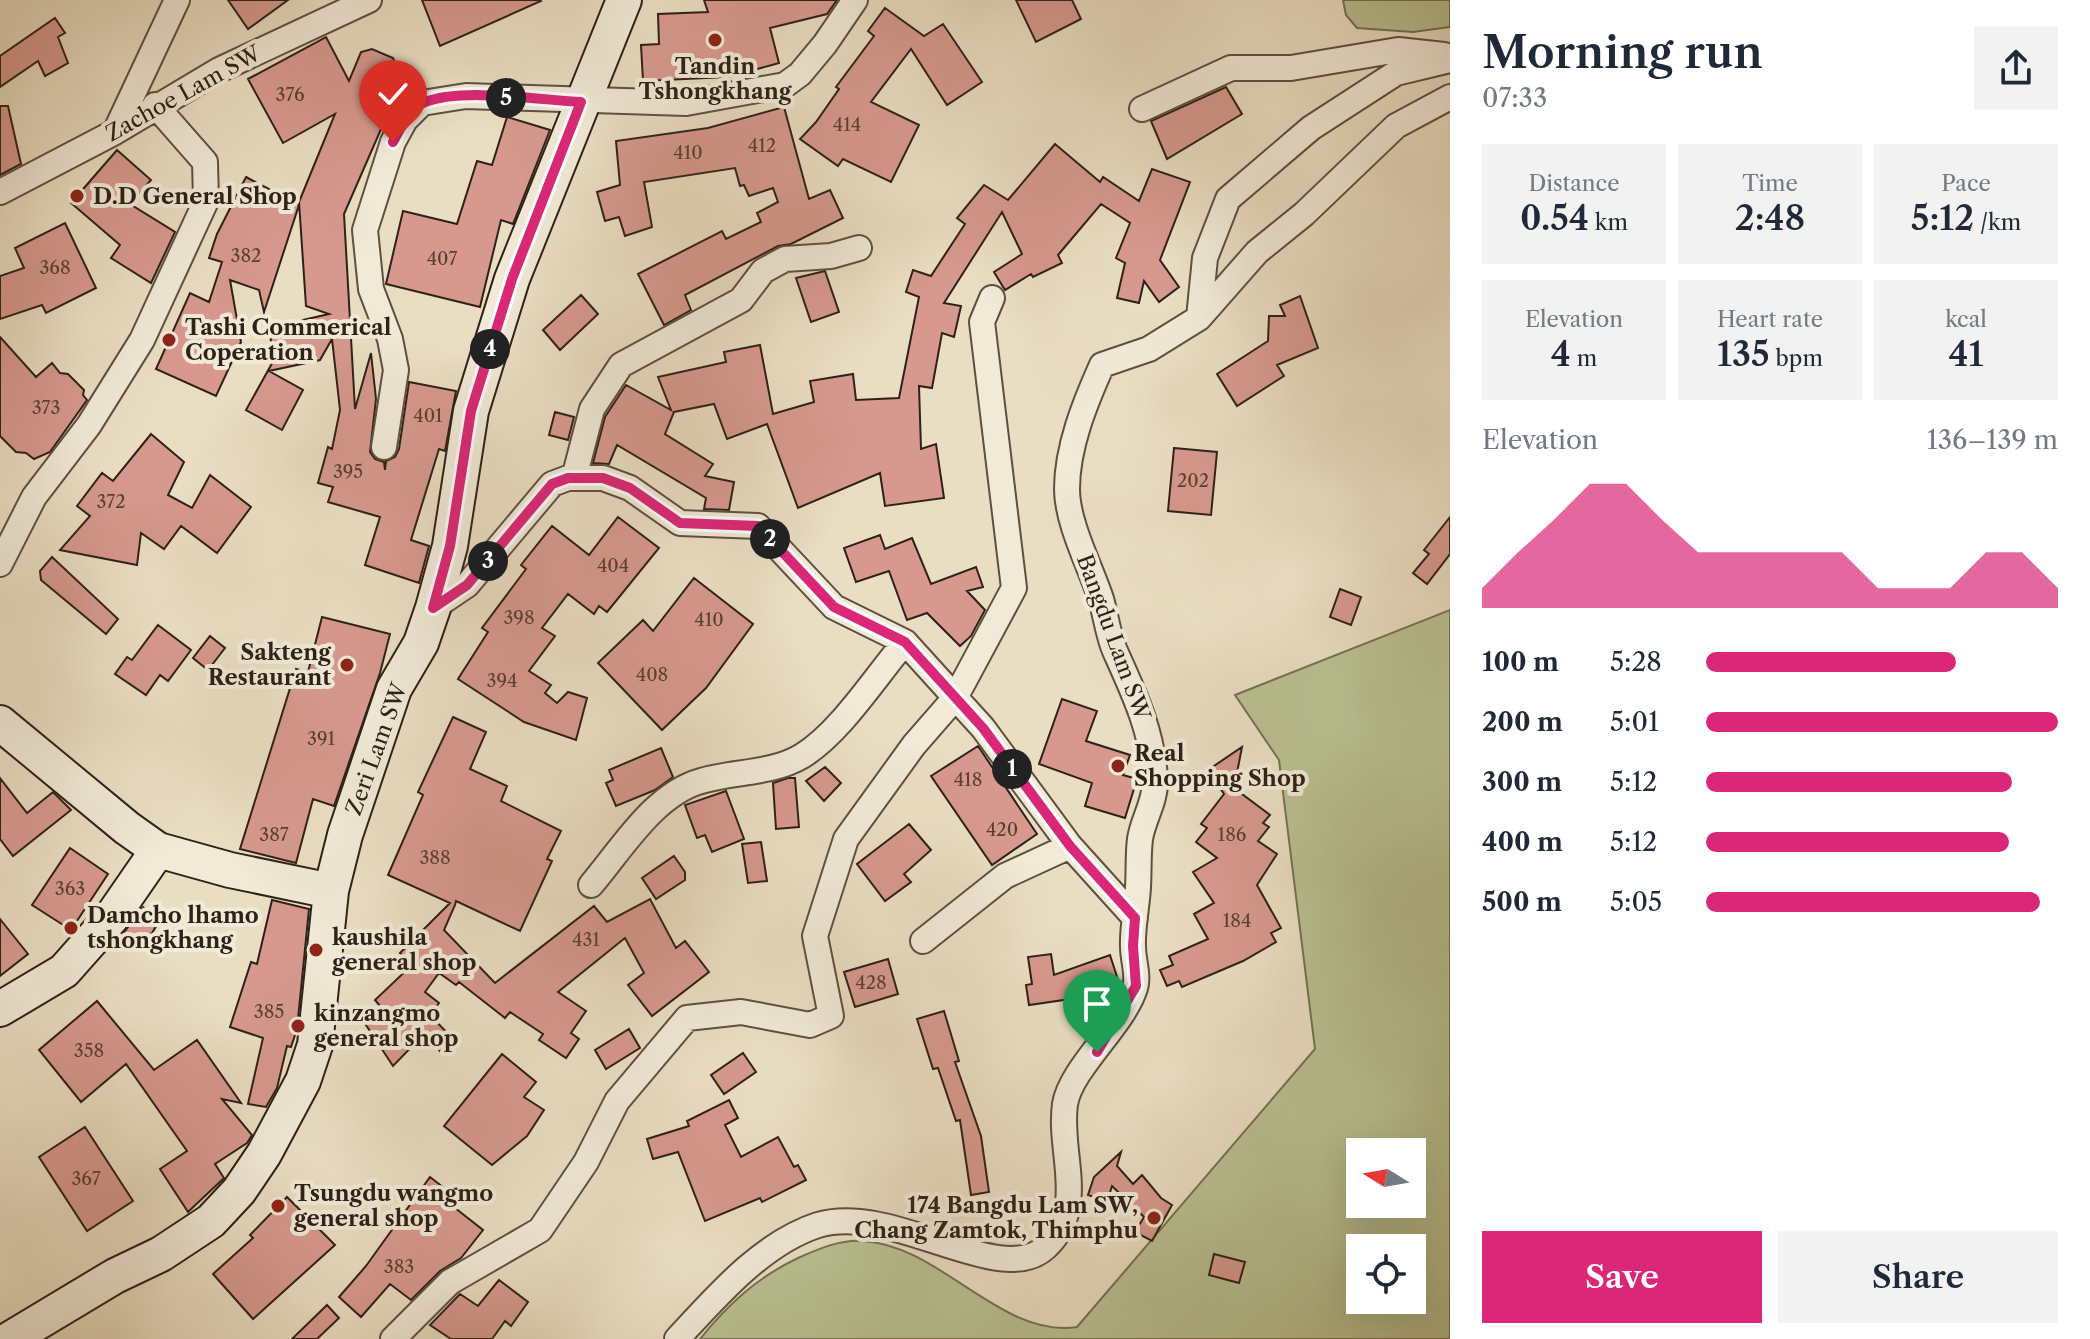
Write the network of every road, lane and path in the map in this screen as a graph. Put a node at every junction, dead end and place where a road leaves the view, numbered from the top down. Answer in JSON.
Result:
{"nodes":[{"id":1,"x":177,"y":0,"type":"edge"},
{"id":2,"x":369,"y":0,"type":"edge"},
{"id":3,"x":624,"y":0,"type":"edge"},
{"id":4,"x":855,"y":0,"type":"edge"},
{"id":5,"x":1450,"y":58,"type":"edge"},
{"id":6,"x":1450,"y":97,"type":"edge"},
{"id":7,"x":581,"y":102,"type":"junction"},
{"id":8,"x":155,"y":105,"type":"junction"},
{"id":9,"x":1142,"y":109,"type":"dead end"},
{"id":10,"x":115,"y":132,"type":"junction"},
{"id":11,"x":0,"y":192,"type":"edge"},
{"id":12,"x":859,"y":248,"type":"dead end"},
{"id":13,"x":992,"y":298,"type":"dead end"},
{"id":14,"x":1199,"y":318,"type":"junction"},
{"id":15,"x":384,"y":447,"type":"dead end"},
{"id":16,"x":574,"y":478,"type":"junction"},
{"id":17,"x":0,"y":564,"type":"edge"},
{"id":18,"x":433,"y":608,"type":"junction"},
{"id":19,"x":905,"y":642,"type":"junction"},
{"id":20,"x":955,"y":698,"type":"junction"},
{"id":21,"x":0,"y":723,"type":"edge"},
{"id":22,"x":1070,"y":846,"type":"junction"},
{"id":23,"x":158,"y":850,"type":"junction"},
{"id":24,"x":591,"y":885,"type":"dead end"},
{"id":25,"x":331,"y":891,"type":"junction"},
{"id":26,"x":1135,"y":918,"type":"junction"},
{"id":27,"x":923,"y":941,"type":"dead end"},
{"id":28,"x":0,"y":1009,"type":"edge"},
{"id":29,"x":10,"y":1339,"type":"edge"},
{"id":30,"x":393,"y":1339,"type":"edge"},
{"id":31,"x":677,"y":1339,"type":"edge"}],
"edges":[{"from":1,"to":10,"type":"street"},
{"from":2,"to":8,"type":"street","name":"Zachoe Lam SW"},
{"from":3,"to":7,"type":"street","name":"Zeri Lam SW"},
{"from":4,"to":7,"type":"street"},
{"from":5,"to":9,"type":"street"},
{"from":5,"to":14,"type":"street"},
{"from":6,"to":14,"type":"street","name":"Bangdu Lam SW"},
{"from":7,"to":15,"type":"street"},
{"from":7,"to":18,"type":"street","name":"Zeri Lam SW"},
{"from":8,"to":10,"type":"street","name":"Zachoe Lam SW"},
{"from":8,"to":17,"type":"street"},
{"from":10,"to":11,"type":"street","name":"Zachoe Lam SW"},
{"from":12,"to":16,"type":"street"},
{"from":13,"to":20,"type":"street"},
{"from":14,"to":26,"type":"street","name":"Bangdu Lam SW"},
{"from":16,"to":18,"type":"street"},
{"from":16,"to":19,"type":"street"},
{"from":18,"to":25,"type":"street","name":"Zeri Lam SW"},
{"from":19,"to":20,"type":"street"},
{"from":19,"to":24,"type":"street"},
{"from":20,"to":22,"type":"street"},
{"from":20,"to":30,"type":"street"},
{"from":21,"to":23,"type":"street"},
{"from":22,"to":26,"type":"street"},
{"from":22,"to":27,"type":"street"},
{"from":23,"to":25,"type":"street"},
{"from":23,"to":28,"type":"street"},
{"from":25,"to":29,"type":"street","name":"Zeri Lam SW"},
{"from":26,"to":31,"type":"street","name":"Bangdu Lam SW"}]}
